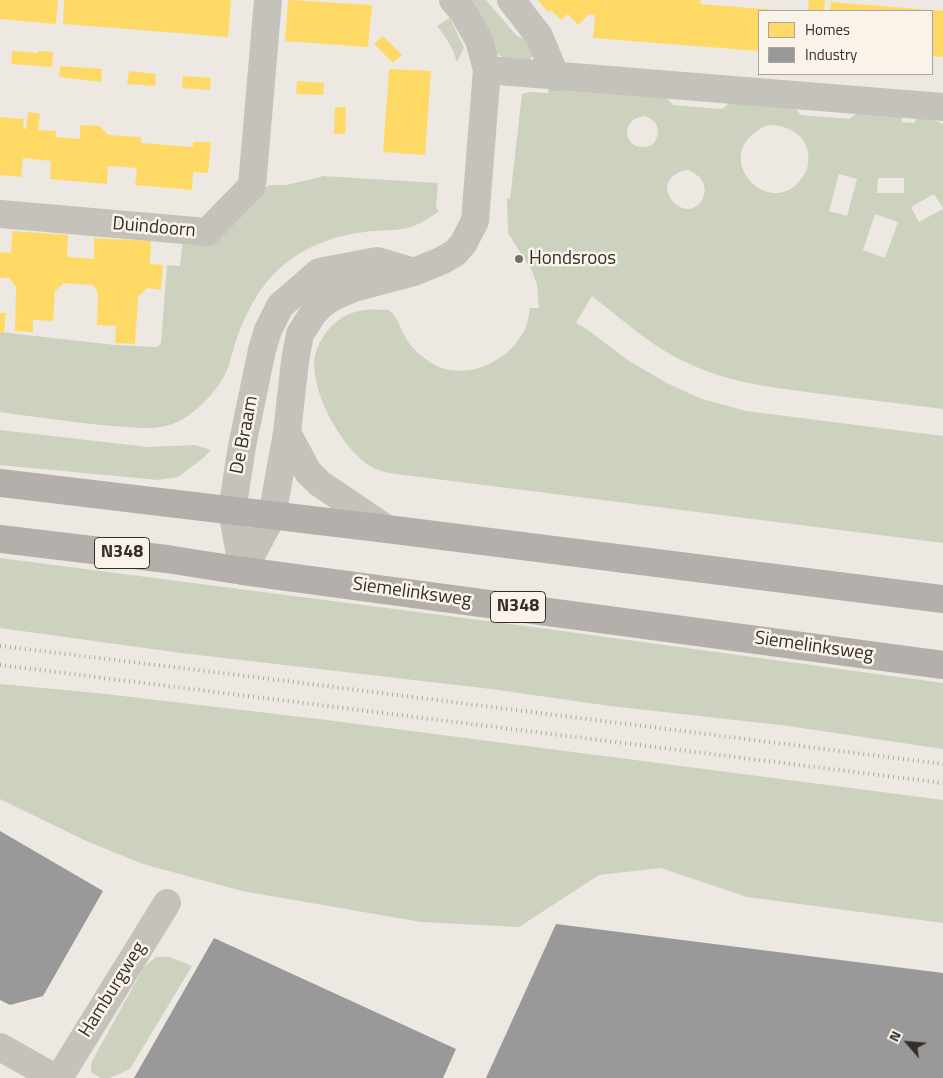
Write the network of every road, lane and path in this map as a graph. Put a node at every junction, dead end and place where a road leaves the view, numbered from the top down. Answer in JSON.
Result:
{"nodes":[{"id":1,"x":268,"y":0,"type":"edge"},
{"id":2,"x":453,"y":0,"type":"edge"},
{"id":3,"x":511,"y":0,"type":"edge"},
{"id":4,"x":487,"y":70,"type":"junction"},
{"id":5,"x":556,"y":77,"type":"junction"},
{"id":6,"x":943,"y":107,"type":"edge"},
{"id":7,"x":0,"y":214,"type":"edge"},
{"id":8,"x":414,"y":272,"type":"junction"},
{"id":9,"x":287,"y":433,"type":"junction"},
{"id":10,"x":0,"y":483,"type":"edge"},
{"id":11,"x":232,"y":511,"type":"junction"},
{"id":12,"x":272,"y":516,"type":"junction"},
{"id":13,"x":387,"y":529,"type":"junction"},
{"id":14,"x":0,"y":539,"type":"edge"},
{"id":15,"x":243,"y":571,"type":"junction"},
{"id":16,"x":943,"y":599,"type":"edge"},
{"id":17,"x":943,"y":665,"type":"edge"},
{"id":18,"x":167,"y":903,"type":"dead end"},
{"id":19,"x":0,"y":1047,"type":"edge"},
{"id":20,"x":57,"y":1078,"type":"edge"}],
"edges":[{"from":1,"to":7,"type":"street","name":"Duindoorn"},
{"from":2,"to":4,"type":"street","name":"De Braam"},
{"from":3,"to":5,"type":"street"},
{"from":4,"to":5,"type":"street"},
{"from":4,"to":8,"type":"street","name":"De Braam"},
{"from":5,"to":6,"type":"street"},
{"from":8,"to":9,"type":"street","name":"De Braam"},
{"from":8,"to":11,"type":"street","name":"De Braam"},
{"from":9,"to":12,"type":"street","name":"De Braam"},
{"from":9,"to":13,"type":"street"},
{"from":10,"to":11,"type":"main road"},
{"from":11,"to":12,"type":"main road"},
{"from":11,"to":15,"type":"street","name":"De Braam"},
{"from":12,"to":13,"type":"main road"},
{"from":12,"to":15,"type":"street","name":"De Braam"},
{"from":13,"to":16,"type":"main road"},
{"from":14,"to":15,"type":"main road","name":"Siemelinksweg","number":"N348"},
{"from":15,"to":17,"type":"main road","name":"Siemelinksweg","number":"N348"},
{"from":18,"to":20,"type":"street","name":"Hamburgweg"},
{"from":19,"to":20,"type":"street"}]}
